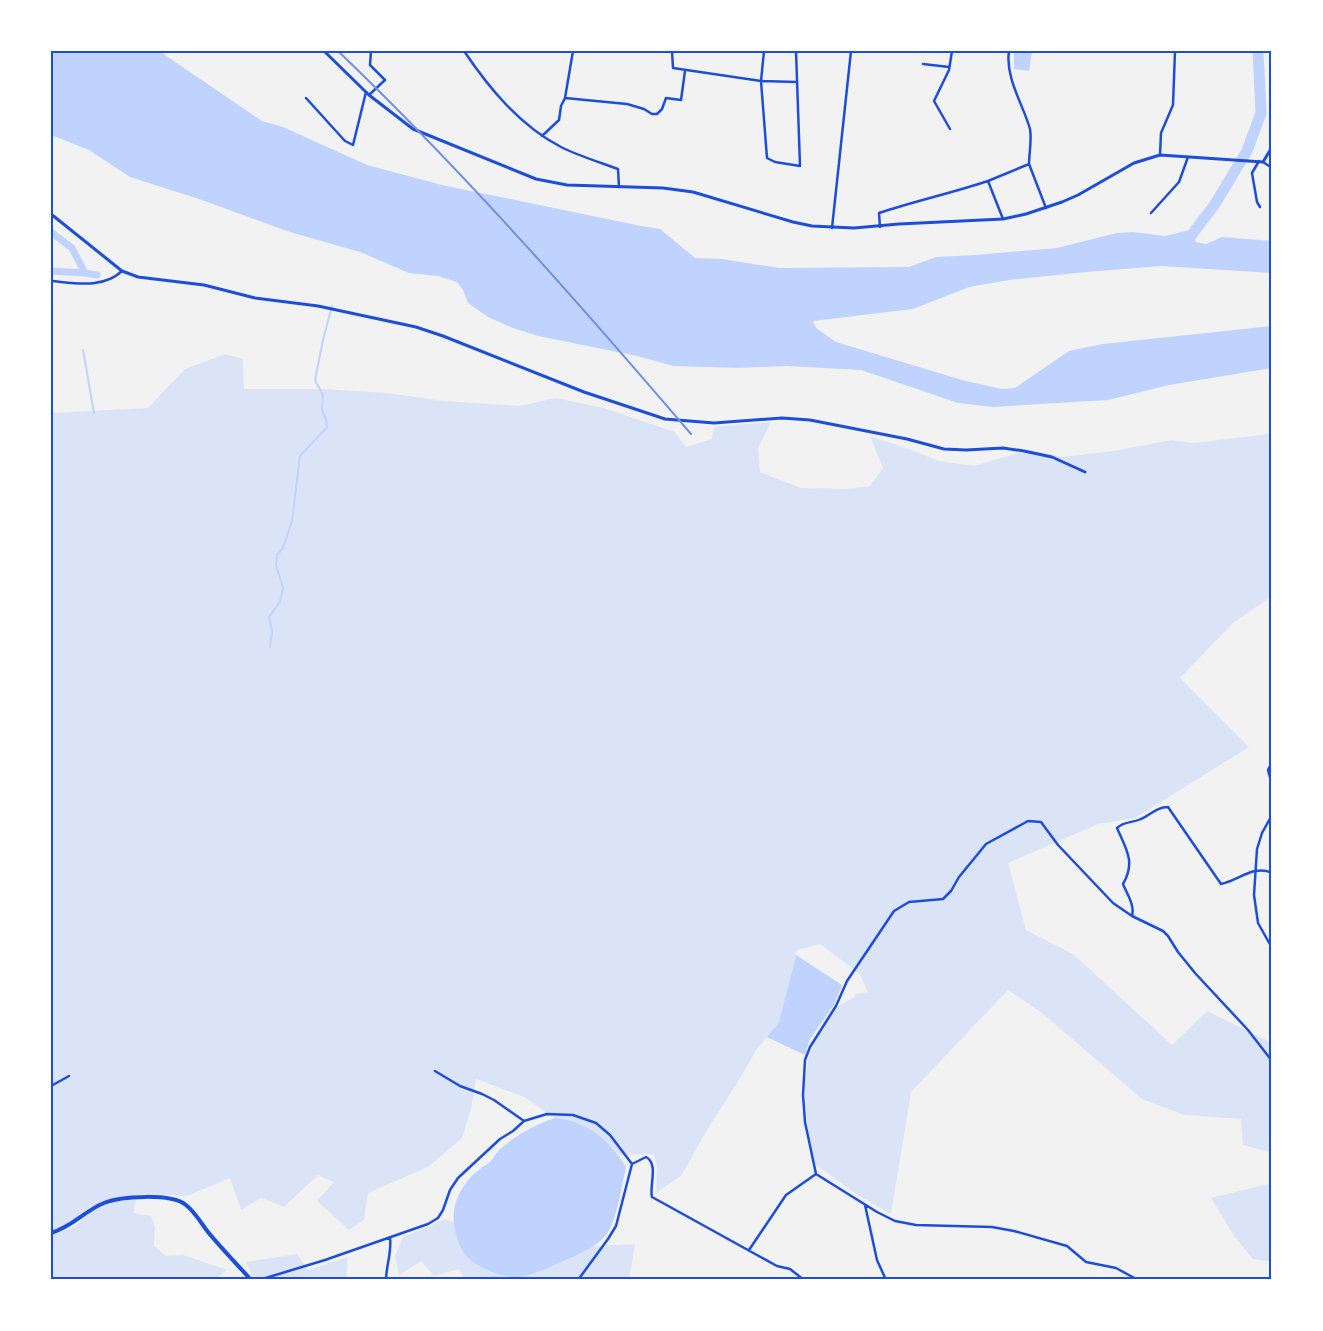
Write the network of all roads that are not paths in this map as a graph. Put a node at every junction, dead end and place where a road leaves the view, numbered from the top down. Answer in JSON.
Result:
{"nodes":[{"id":1,"x":370,"y":51,"type":"edge"},
{"id":2,"x":464,"y":51,"type":"edge"},
{"id":3,"x":573,"y":51,"type":"edge"},
{"id":4,"x":672,"y":51,"type":"edge"},
{"id":5,"x":764,"y":51,"type":"edge"},
{"id":6,"x":796,"y":51,"type":"edge"},
{"id":7,"x":851,"y":51,"type":"edge"},
{"id":8,"x":952,"y":51,"type":"edge"},
{"id":9,"x":1009,"y":51,"type":"edge"},
{"id":10,"x":1175,"y":51,"type":"edge"},
{"id":11,"x":325,"y":52,"type":"edge"},
{"id":12,"x":923,"y":64,"type":"dead end"},
{"id":13,"x":949,"y":67,"type":"junction"},
{"id":14,"x":686,"y":71,"type":"junction"},
{"id":15,"x":762,"y":81,"type":"junction"},
{"id":16,"x":796,"y":82,"type":"junction"},
{"id":17,"x":368,"y":94,"type":"junction"},
{"id":18,"x":306,"y":98,"type":"dead end"},
{"id":19,"x":565,"y":98,"type":"junction"},
{"id":20,"x":950,"y":128,"type":"dead end"},
{"id":21,"x":542,"y":136,"type":"junction"},
{"id":22,"x":1272,"y":147,"type":"edge"},
{"id":23,"x":1160,"y":156,"type":"junction"},
{"id":24,"x":1189,"y":157,"type":"junction"},
{"id":25,"x":1261,"y":162,"type":"junction"},
{"id":26,"x":1029,"y":164,"type":"junction"},
{"id":27,"x":1272,"y":168,"type":"edge"},
{"id":28,"x":988,"y":180,"type":"junction"},
{"id":29,"x":619,"y":187,"type":"junction"},
{"id":30,"x":1260,"y":207,"type":"dead end"},
{"id":31,"x":1046,"y":208,"type":"junction"},
{"id":32,"x":1151,"y":213,"type":"dead end"},
{"id":33,"x":51,"y":214,"type":"edge"},
{"id":34,"x":1003,"y":219,"type":"junction"},
{"id":35,"x":880,"y":227,"type":"junction"},
{"id":36,"x":832,"y":228,"type":"junction"},
{"id":37,"x":122,"y":271,"type":"junction"},
{"id":38,"x":51,"y":281,"type":"edge"},
{"id":39,"x":1085,"y":472,"type":"dead end"},
{"id":40,"x":1272,"y":762,"type":"edge"},
{"id":41,"x":1272,"y":785,"type":"edge"},
{"id":42,"x":1272,"y":815,"type":"edge"},
{"id":43,"x":1254,"y":871,"type":"junction"},
{"id":44,"x":1272,"y":874,"type":"edge"},
{"id":45,"x":1132,"y":916,"type":"junction"},
{"id":46,"x":1272,"y":948,"type":"edge"},
{"id":47,"x":1272,"y":1060,"type":"edge"},
{"id":48,"x":435,"y":1071,"type":"dead end"},
{"id":49,"x":69,"y":1076,"type":"dead end"},
{"id":50,"x":51,"y":1086,"type":"edge"},
{"id":51,"x":524,"y":1121,"type":"junction"},
{"id":52,"x":632,"y":1164,"type":"junction"},
{"id":53,"x":816,"y":1174,"type":"junction"},
{"id":54,"x":864,"y":1204,"type":"junction"},
{"id":55,"x":51,"y":1233,"type":"edge"},
{"id":56,"x":390,"y":1238,"type":"junction"},
{"id":57,"x":749,"y":1250,"type":"junction"},
{"id":58,"x":251,"y":1280,"type":"edge"},
{"id":59,"x":259,"y":1280,"type":"edge"},
{"id":60,"x":386,"y":1280,"type":"edge"},
{"id":61,"x":578,"y":1280,"type":"edge"},
{"id":62,"x":804,"y":1280,"type":"edge"},
{"id":63,"x":886,"y":1280,"type":"edge"},
{"id":64,"x":1138,"y":1280,"type":"edge"}],
"edges":[{"from":1,"to":17,"type":"street"},
{"from":2,"to":21,"type":"street"},
{"from":3,"to":19,"type":"street"},
{"from":4,"to":14,"type":"street"},
{"from":5,"to":15,"type":"street"},
{"from":6,"to":16,"type":"street"},
{"from":7,"to":36,"type":"street"},
{"from":8,"to":13,"type":"street"},
{"from":9,"to":26,"type":"street"},
{"from":10,"to":23,"type":"street"},
{"from":11,"to":17,"type":"street"},
{"from":12,"to":13,"type":"street"},
{"from":13,"to":20,"type":"street"},
{"from":14,"to":15,"type":"street"},
{"from":14,"to":19,"type":"street"},
{"from":15,"to":16,"type":"street"},
{"from":15,"to":16,"type":"street"},
{"from":17,"to":18,"type":"street"},
{"from":17,"to":29,"type":"street"},
{"from":19,"to":21,"type":"street"},
{"from":21,"to":29,"type":"street"},
{"from":22,"to":25,"type":"street"},
{"from":23,"to":24,"type":"street"},
{"from":23,"to":31,"type":"street"},
{"from":24,"to":25,"type":"street"},
{"from":24,"to":32,"type":"street"},
{"from":25,"to":27,"type":"street"},
{"from":25,"to":30,"type":"street"},
{"from":26,"to":28,"type":"street"},
{"from":26,"to":31,"type":"street"},
{"from":28,"to":34,"type":"street"},
{"from":28,"to":35,"type":"street"},
{"from":29,"to":36,"type":"street"},
{"from":31,"to":34,"type":"street"},
{"from":33,"to":37,"type":"street"},
{"from":34,"to":35,"type":"street"},
{"from":35,"to":36,"type":"street"},
{"from":37,"to":38,"type":"street"},
{"from":37,"to":39,"type":"street"},
{"from":40,"to":41,"type":"street"},
{"from":42,"to":43,"type":"street"},
{"from":43,"to":44,"type":"street"},
{"from":43,"to":45,"type":"street"},
{"from":43,"to":46,"type":"street"},
{"from":45,"to":47,"type":"street"},
{"from":45,"to":53,"type":"street"},
{"from":48,"to":51,"type":"street"},
{"from":49,"to":50,"type":"street"},
{"from":51,"to":52,"type":"street"},
{"from":51,"to":56,"type":"street"},
{"from":52,"to":57,"type":"street"},
{"from":52,"to":61,"type":"street"},
{"from":53,"to":54,"type":"street"},
{"from":53,"to":57,"type":"street"},
{"from":54,"to":63,"type":"street"},
{"from":54,"to":64,"type":"street"},
{"from":55,"to":58,"type":"main road"},
{"from":56,"to":59,"type":"street"},
{"from":56,"to":60,"type":"street"},
{"from":57,"to":62,"type":"street"}]}
